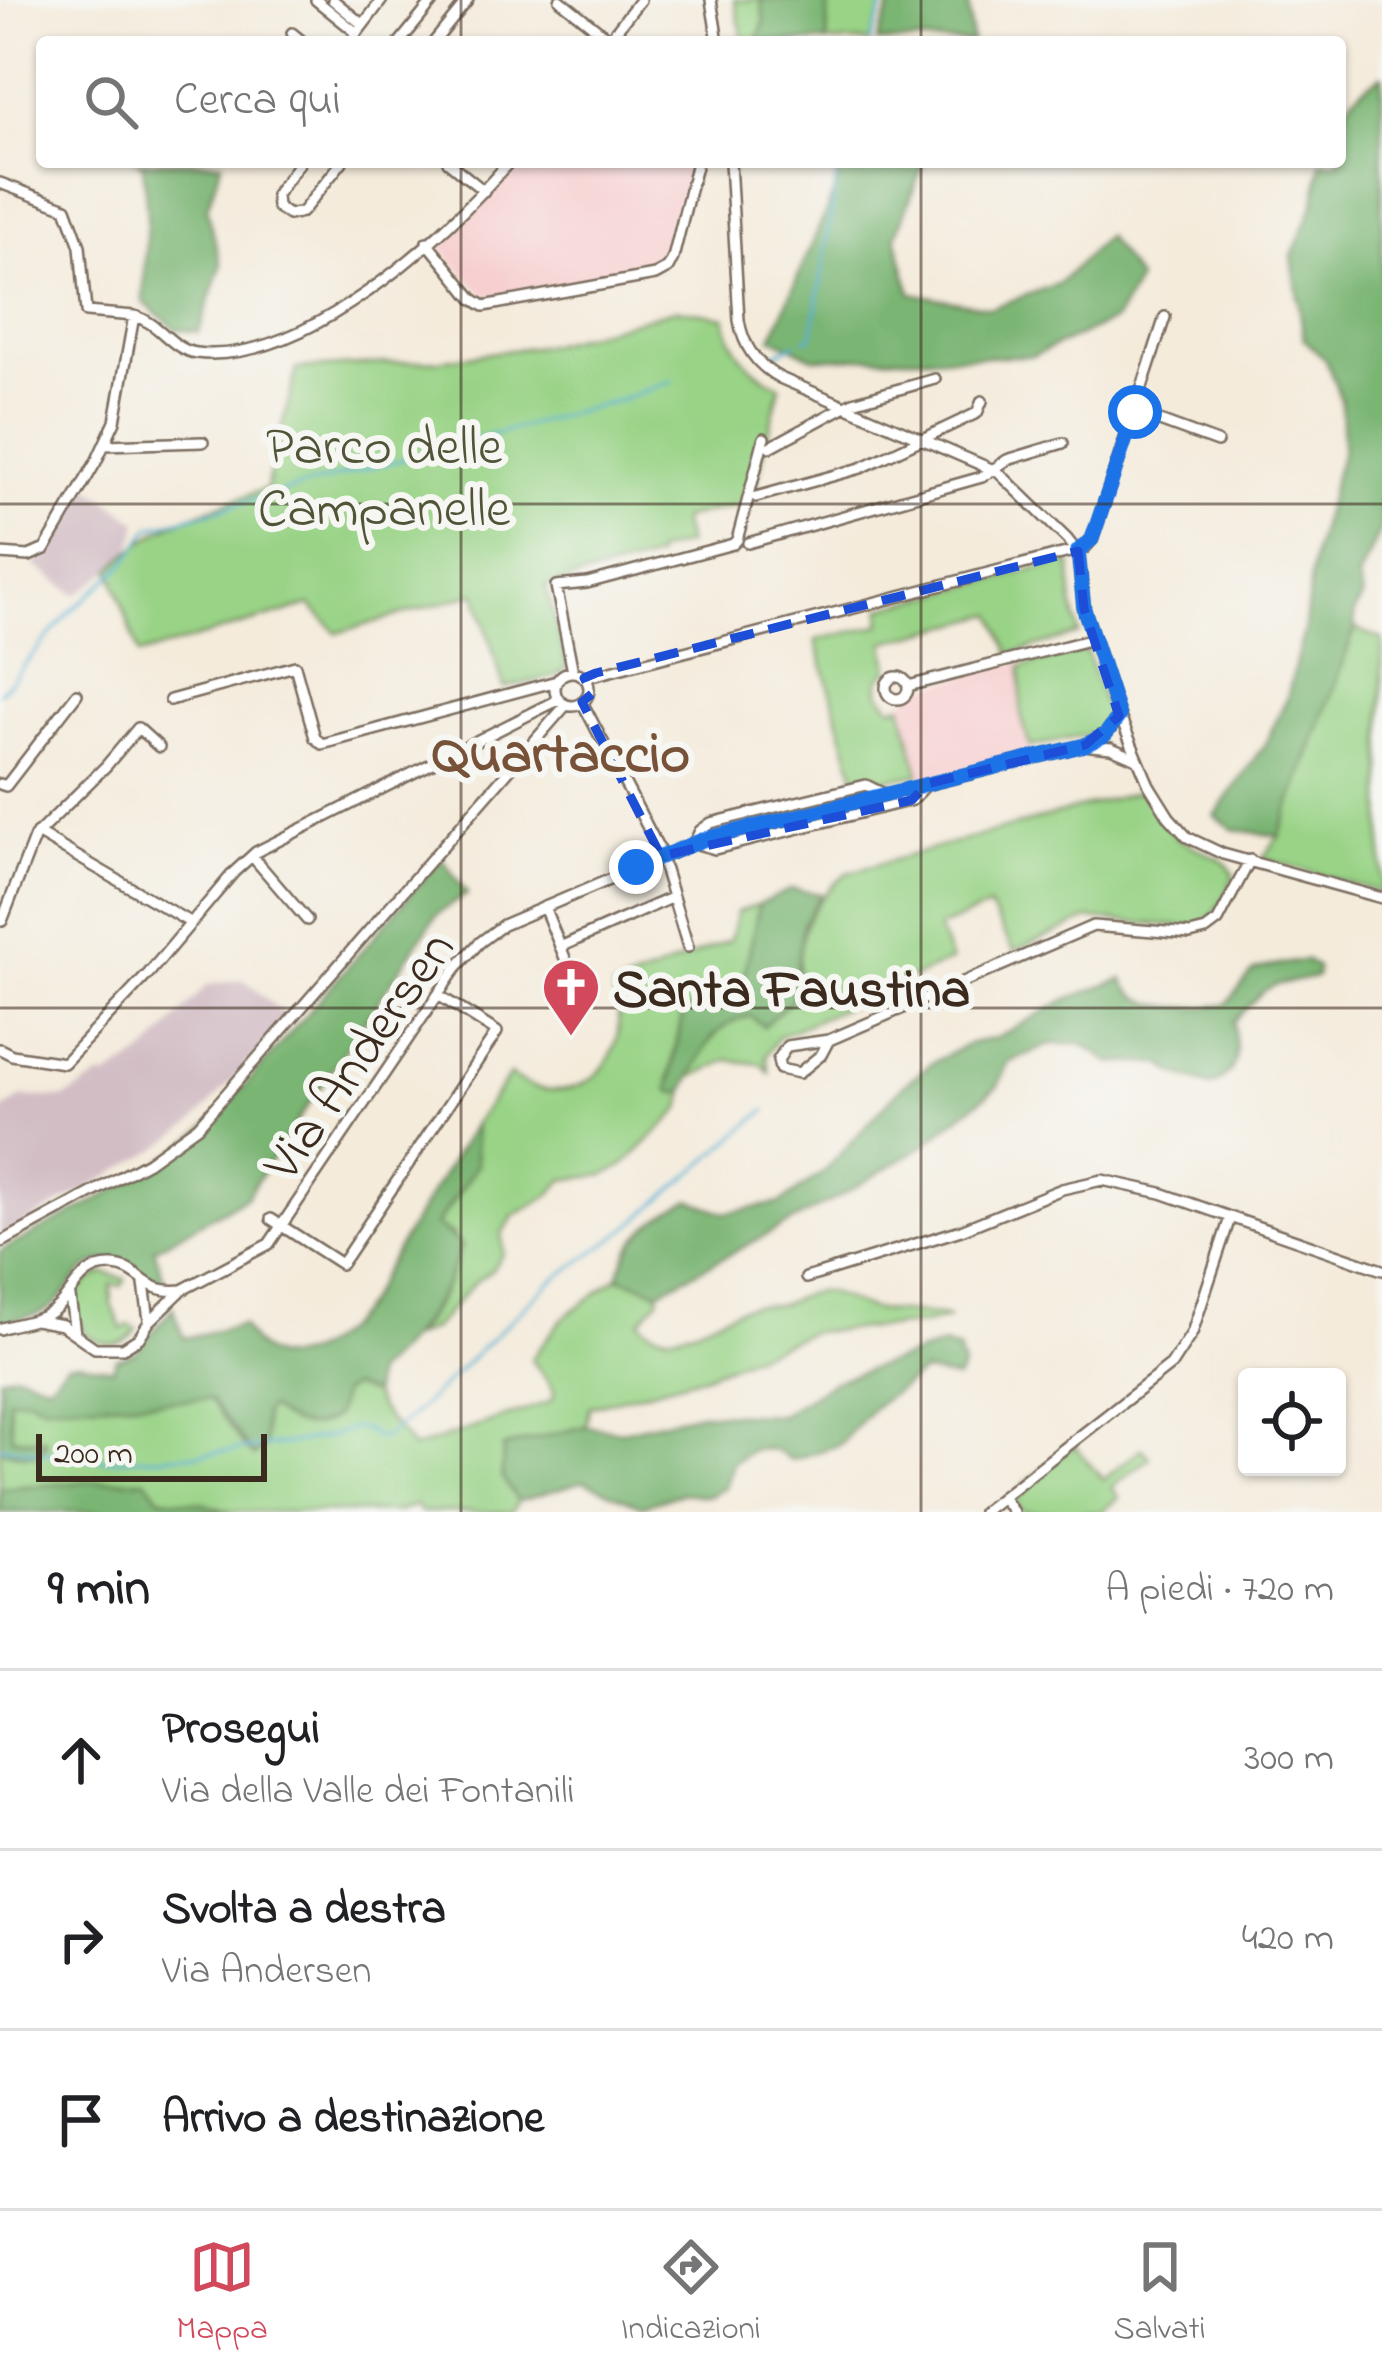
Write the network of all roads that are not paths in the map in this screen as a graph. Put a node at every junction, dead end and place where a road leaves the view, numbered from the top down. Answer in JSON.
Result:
{"nodes":[{"id":1,"x":316,"y":0,"type":"edge"},
{"id":2,"x":333,"y":0,"type":"edge"},
{"id":3,"x":382,"y":0,"type":"edge"},
{"id":4,"x":434,"y":0,"type":"edge"},
{"id":5,"x":468,"y":0,"type":"edge"},
{"id":6,"x":560,"y":0,"type":"edge"},
{"id":7,"x":640,"y":0,"type":"edge"},
{"id":8,"x":708,"y":0,"type":"edge"},
{"id":9,"x":292,"y":33,"type":"dead end"},
{"id":10,"x":356,"y":33,"type":"edge"},
{"id":11,"x":296,"y":36,"type":"edge"},
{"id":12,"x":405,"y":36,"type":"edge"},
{"id":13,"x":439,"y":36,"type":"edge"},
{"id":14,"x":603,"y":36,"type":"edge"},
{"id":15,"x":613,"y":36,"type":"edge"},
{"id":16,"x":717,"y":36,"type":"edge"},
{"id":17,"x":296,"y":168,"type":"edge"},
{"id":18,"x":337,"y":168,"type":"edge"},
{"id":19,"x":455,"y":168,"type":"edge"},
{"id":20,"x":504,"y":168,"type":"edge"},
{"id":21,"x":696,"y":168,"type":"edge"},
{"id":22,"x":730,"y":168,"type":"edge"},
{"id":23,"x":0,"y":183,"type":"edge"},
{"id":24,"x":484,"y":191,"type":"junction"},
{"id":25,"x":427,"y":242,"type":"junction"},
{"id":26,"x":134,"y":316,"type":"junction"},
{"id":27,"x":1165,"y":317,"type":"dead end"},
{"id":28,"x":935,"y":379,"type":"dead end"},
{"id":29,"x":982,"y":401,"type":"dead end"},
{"id":30,"x":848,"y":406,"type":"junction"},
{"id":31,"x":1135,"y":412,"type":"junction"},
{"id":32,"x":921,"y":437,"type":"junction"},
{"id":33,"x":203,"y":442,"type":"dead end"},
{"id":34,"x":1217,"y":442,"type":"dead end"},
{"id":35,"x":1063,"y":443,"type":"dead end"},
{"id":36,"x":105,"y":446,"type":"junction"},
{"id":37,"x":995,"y":470,"type":"junction"},
{"id":38,"x":756,"y":497,"type":"dead end"},
{"id":39,"x":748,"y":543,"type":"dead end"},
{"id":40,"x":1078,"y":551,"type":"junction"},
{"id":41,"x":0,"y":554,"type":"edge"},
{"id":42,"x":1093,"y":639,"type":"junction"},
{"id":43,"x":573,"y":672,"type":"junction"},
{"id":44,"x":584,"y":678,"type":"junction"},
{"id":45,"x":557,"y":681,"type":"junction"},
{"id":46,"x":908,"y":686,"type":"dead end"},
{"id":47,"x":77,"y":694,"type":"dead end"},
{"id":48,"x":170,"y":700,"type":"dead end"},
{"id":49,"x":562,"y":702,"type":"junction"},
{"id":50,"x":582,"y":702,"type":"junction"},
{"id":51,"x":1119,"y":716,"type":"junction"},
{"id":52,"x":1085,"y":745,"type":"junction"},
{"id":53,"x":159,"y":747,"type":"dead end"},
{"id":54,"x":1137,"y":759,"type":"junction"},
{"id":55,"x":0,"y":784,"type":"edge"},
{"id":56,"x":927,"y":784,"type":"junction"},
{"id":57,"x":37,"y":833,"type":"junction"},
{"id":58,"x":694,"y":843,"type":"junction"},
{"id":59,"x":252,"y":856,"type":"junction"},
{"id":60,"x":661,"y":856,"type":"junction"},
{"id":61,"x":1250,"y":860,"type":"junction"},
{"id":62,"x":673,"y":897,"type":"junction"},
{"id":63,"x":1382,"y":898,"type":"edge"},
{"id":64,"x":544,"y":907,"type":"junction"},
{"id":65,"x":307,"y":920,"type":"dead end"},
{"id":66,"x":2,"y":921,"type":"edge"},
{"id":67,"x":191,"y":923,"type":"junction"},
{"id":68,"x":560,"y":946,"type":"junction"},
{"id":69,"x":688,"y":947,"type":"dead end"},
{"id":70,"x":438,"y":994,"type":"junction"},
{"id":71,"x":581,"y":997,"type":"dead end"},
{"id":72,"x":829,"y":1040,"type":"junction"},
{"id":73,"x":0,"y":1049,"type":"edge"},
{"id":74,"x":1230,"y":1218,"type":"junction"},
{"id":75,"x":271,"y":1219,"type":"dead end"},
{"id":76,"x":284,"y":1226,"type":"junction"},
{"id":77,"x":0,"y":1243,"type":"edge"},
{"id":78,"x":1382,"y":1270,"type":"edge"},
{"id":79,"x":806,"y":1278,"type":"dead end"},
{"id":80,"x":144,"y":1284,"type":"junction"},
{"id":81,"x":182,"y":1290,"type":"junction"},
{"id":82,"x":70,"y":1292,"type":"junction"},
{"id":83,"x":35,"y":1320,"type":"junction"},
{"id":84,"x":149,"y":1322,"type":"junction"},
{"id":85,"x":0,"y":1329,"type":"edge"},
{"id":86,"x":75,"y":1333,"type":"junction"},
{"id":87,"x":999,"y":1499,"type":"junction"},
{"id":88,"x":983,"y":1512,"type":"edge"},
{"id":89,"x":1009,"y":1512,"type":"edge"}],
"edges":[{"from":1,"to":10,"type":"street"},
{"from":2,"to":10,"type":"street"},
{"from":3,"to":10,"type":"street"},
{"from":4,"to":12,"type":"street"},
{"from":5,"to":13,"type":"street"},
{"from":6,"to":14,"type":"street"},
{"from":7,"to":15,"type":"street"},
{"from":8,"to":16,"type":"street"},
{"from":9,"to":11,"type":"street"},
{"from":17,"to":18,"type":"street"},
{"from":19,"to":24,"type":"street"},
{"from":20,"to":24,"type":"street"},
{"from":21,"to":25,"type":"street"},
{"from":22,"to":30,"type":"street"},
{"from":23,"to":26,"type":"street"},
{"from":24,"to":25,"type":"street"},
{"from":25,"to":26,"type":"street"},
{"from":26,"to":36,"type":"street"},
{"from":27,"to":31,"type":"street"},
{"from":28,"to":30,"type":"street"},
{"from":29,"to":32,"type":"street"},
{"from":30,"to":32,"type":"street"},
{"from":30,"to":43,"type":"street"},
{"from":31,"to":34,"type":"street"},
{"from":31,"to":40,"type":"street"},
{"from":32,"to":37,"type":"street"},
{"from":32,"to":38,"type":"street"},
{"from":33,"to":36,"type":"street"},
{"from":35,"to":37,"type":"street"},
{"from":36,"to":41,"type":"street"},
{"from":37,"to":39,"type":"street"},
{"from":37,"to":40,"type":"street"},
{"from":40,"to":42,"type":"street"},
{"from":40,"to":44,"type":"street"},
{"from":42,"to":46,"type":"street"},
{"from":42,"to":51,"type":"street"},
{"from":43,"to":44,"type":"street"},
{"from":43,"to":45,"type":"street"},
{"from":44,"to":50,"type":"street"},
{"from":45,"to":48,"type":"street"},
{"from":45,"to":49,"type":"street"},
{"from":47,"to":55,"type":"street"},
{"from":49,"to":50,"type":"street"},
{"from":49,"to":59,"type":"street"},
{"from":49,"to":77,"type":"street"},
{"from":50,"to":60,"type":"street"},
{"from":51,"to":52,"type":"street","name":"Via Andersen"},
{"from":51,"to":54,"type":"street"},
{"from":52,"to":54,"type":"street","name":"Via Andersen"},
{"from":52,"to":56,"type":"street","name":"Via Andersen"},
{"from":53,"to":57,"type":"street"},
{"from":54,"to":61,"type":"street"},
{"from":56,"to":58,"type":"street","name":"Via Andersen"},
{"from":56,"to":58,"type":"street","name":"Via Andersen"},
{"from":57,"to":66,"type":"street"},
{"from":57,"to":67,"type":"street"},
{"from":58,"to":60,"type":"street","name":"Via Andersen"},
{"from":59,"to":65,"type":"street"},
{"from":59,"to":67,"type":"street"},
{"from":60,"to":62,"type":"street"},
{"from":60,"to":64,"type":"street","name":"Via Andersen"},
{"from":61,"to":63,"type":"street"},
{"from":61,"to":72,"type":"street"},
{"from":62,"to":68,"type":"street"},
{"from":62,"to":69,"type":"street"},
{"from":64,"to":68,"type":"street"},
{"from":64,"to":70,"type":"street","name":"Via Andersen"},
{"from":67,"to":73,"type":"street"},
{"from":68,"to":71,"type":"street"},
{"from":70,"to":76,"type":"street","name":"Via Andersen"},
{"from":70,"to":76,"type":"street"},
{"from":72,"to":72,"type":"street"},
{"from":74,"to":78,"type":"street"},
{"from":74,"to":79,"type":"street"},
{"from":74,"to":87,"type":"street"},
{"from":75,"to":76,"type":"street","name":"Via Andersen"},
{"from":76,"to":81,"type":"street","name":"Via Andersen"},
{"from":80,"to":81,"type":"street"},
{"from":80,"to":82,"type":"street"},
{"from":80,"to":84,"type":"street"},
{"from":81,"to":84,"type":"street","name":"Via Andersen"},
{"from":82,"to":83,"type":"street"},
{"from":82,"to":86,"type":"street"},
{"from":83,"to":85,"type":"street"},
{"from":83,"to":86,"type":"street","name":"Via Andersen"},
{"from":84,"to":86,"type":"street","name":"Via Andersen"},
{"from":87,"to":88,"type":"street"},
{"from":87,"to":89,"type":"street"}]}
